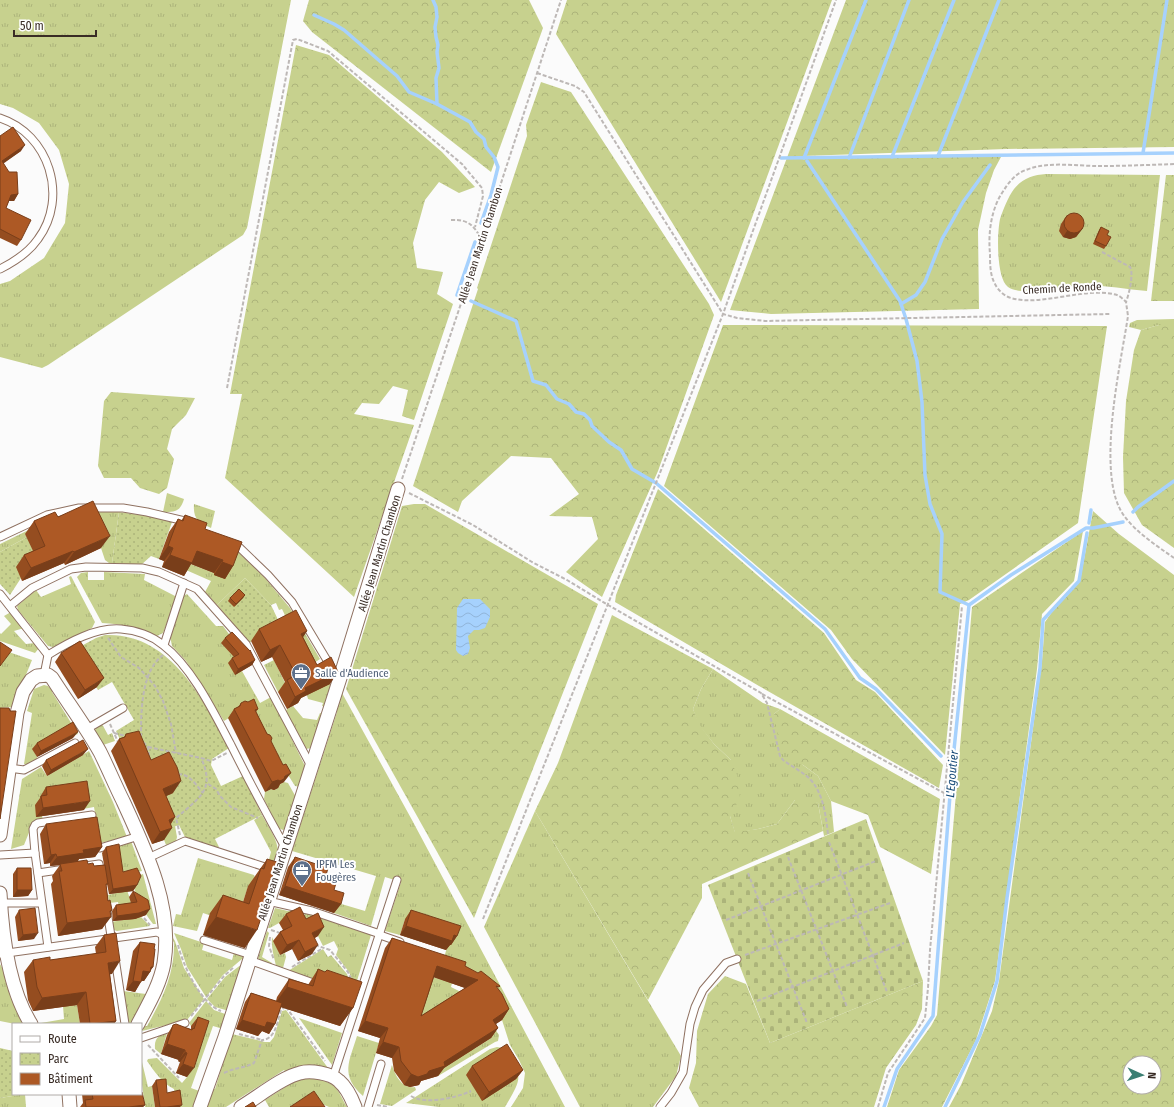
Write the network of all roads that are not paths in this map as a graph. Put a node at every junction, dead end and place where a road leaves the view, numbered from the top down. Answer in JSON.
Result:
{"nodes":[{"id":1,"x":0,"y":118,"type":"edge"},
{"id":2,"x":0,"y":269,"type":"edge"},
{"id":3,"x":398,"y":489,"type":"road end"},
{"id":4,"x":193,"y":524,"type":"edge"},
{"id":5,"x":0,"y":537,"type":"edge"},
{"id":6,"x":226,"y":540,"type":"edge"},
{"id":7,"x":184,"y":583,"type":"junction"},
{"id":8,"x":0,"y":594,"type":"edge"},
{"id":9,"x":10,"y":606,"type":"junction"},
{"id":10,"x":167,"y":648,"type":"junction"},
{"id":11,"x":48,"y":655,"type":"junction"},
{"id":12,"x":44,"y":675,"type":"junction"},
{"id":13,"x":339,"y":681,"type":"junction"},
{"id":14,"x":123,"y":708,"type":"dead end"},
{"id":15,"x":85,"y":730,"type":"junction"},
{"id":16,"x":75,"y":743,"type":"edge"},
{"id":17,"x":311,"y":766,"type":"junction"},
{"id":18,"x":10,"y":768,"type":"junction"},
{"id":19,"x":92,"y":816,"type":"edge"},
{"id":20,"x":0,"y":835,"type":"edge"},
{"id":21,"x":139,"y":836,"type":"junction"},
{"id":22,"x":100,"y":848,"type":"edge"},
{"id":23,"x":34,"y":853,"type":"junction"},
{"id":24,"x":286,"y":853,"type":"junction"},
{"id":25,"x":0,"y":855,"type":"edge"},
{"id":26,"x":148,"y":858,"type":"junction"},
{"id":27,"x":38,"y":873,"type":"junction"},
{"id":28,"x":102,"y":879,"type":"edge"},
{"id":29,"x":397,"y":880,"type":"dead end"},
{"id":30,"x":273,"y":885,"type":"junction"},
{"id":31,"x":0,"y":893,"type":"edge"},
{"id":32,"x":268,"y":901,"type":"junction"},
{"id":33,"x":106,"y":902,"type":"edge"},
{"id":34,"x":0,"y":903,"type":"edge"},
{"id":35,"x":41,"y":903,"type":"junction"},
{"id":36,"x":380,"y":934,"type":"junction"},
{"id":37,"x":165,"y":936,"type":"junction"},
{"id":38,"x":112,"y":938,"type":"junction"},
{"id":39,"x":204,"y":940,"type":"dead end"},
{"id":40,"x":408,"y":945,"type":"edge"},
{"id":41,"x":113,"y":946,"type":"edge"},
{"id":42,"x":48,"y":947,"type":"junction"},
{"id":43,"x":3,"y":953,"type":"edge"},
{"id":44,"x":114,"y":954,"type":"edge"},
{"id":45,"x":250,"y":958,"type":"junction"},
{"id":46,"x":737,"y":959,"type":"road end"},
{"id":47,"x":324,"y":987,"type":"edge"},
{"id":48,"x":30,"y":1023,"type":"edge"},
{"id":49,"x":125,"y":1023,"type":"edge"},
{"id":50,"x":139,"y":1023,"type":"edge"},
{"id":51,"x":185,"y":1023,"type":"road end"},
{"id":52,"x":142,"y":1038,"type":"edge"},
{"id":53,"x":381,"y":1064,"type":"dead end"},
{"id":54,"x":333,"y":1075,"type":"junction"},
{"id":55,"x":68,"y":1095,"type":"edge"},
{"id":56,"x":369,"y":1106,"type":"edge"},
{"id":57,"x":70,"y":1107,"type":"edge"},
{"id":58,"x":200,"y":1107,"type":"edge"},
{"id":59,"x":241,"y":1107,"type":"edge"},
{"id":60,"x":355,"y":1107,"type":"edge"},
{"id":61,"x":660,"y":1107,"type":"edge"}],
"edges":[{"from":1,"to":2,"type":"lane"},
{"from":3,"to":13,"type":"street","name":"Allée Jean Martin Chambon"},
{"from":4,"to":5,"type":"lane"},
{"from":6,"to":13,"type":"lane"},
{"from":7,"to":9,"type":"lane"},
{"from":7,"to":10,"type":"lane"},
{"from":7,"to":17,"type":"lane"},
{"from":8,"to":9,"type":"lane"},
{"from":9,"to":11,"type":"lane"},
{"from":10,"to":11,"type":"lane"},
{"from":10,"to":24,"type":"lane"},
{"from":11,"to":12,"type":"lane"},
{"from":12,"to":15,"type":"street"},
{"from":12,"to":18,"type":"street"},
{"from":13,"to":17,"type":"street","name":"Allée Jean Martin Chambon"},
{"from":14,"to":15,"type":"lane"},
{"from":15,"to":21,"type":"street"},
{"from":16,"to":18,"type":"lane"},
{"from":17,"to":24,"type":"street","name":"Allée Jean Martin Chambon"},
{"from":18,"to":20,"type":"street"},
{"from":19,"to":23,"type":"lane"},
{"from":21,"to":22,"type":"lane"},
{"from":21,"to":26,"type":"street"},
{"from":23,"to":25,"type":"lane"},
{"from":23,"to":27,"type":"lane"},
{"from":24,"to":30,"type":"street","name":"Allée Jean Martin Chambon"},
{"from":26,"to":30,"type":"lane"},
{"from":26,"to":37,"type":"street"},
{"from":27,"to":28,"type":"lane"},
{"from":27,"to":35,"type":"lane"},
{"from":29,"to":36,"type":"lane"},
{"from":30,"to":32,"type":"street","name":"Allée Jean Martin Chambon"},
{"from":31,"to":34,"type":"street"},
{"from":32,"to":36,"type":"lane"},
{"from":32,"to":45,"type":"street","name":"Allée Jean Martin Chambon"},
{"from":33,"to":38,"type":"lane"},
{"from":34,"to":35,"type":"lane"},
{"from":34,"to":43,"type":"street"},
{"from":35,"to":42,"type":"lane"},
{"from":36,"to":40,"type":"lane"},
{"from":36,"to":54,"type":"lane"},
{"from":37,"to":38,"type":"lane"},
{"from":37,"to":50,"type":"street"},
{"from":38,"to":41,"type":"lane"},
{"from":38,"to":42,"type":"lane"},
{"from":39,"to":45,"type":"lane"},
{"from":42,"to":43,"type":"lane"},
{"from":43,"to":48,"type":"street"},
{"from":44,"to":49,"type":"lane"},
{"from":45,"to":47,"type":"lane"},
{"from":45,"to":58,"type":"street","name":"Allée Jean Martin Chambon"},
{"from":46,"to":61,"type":"lane"},
{"from":51,"to":52,"type":"lane"},
{"from":53,"to":56,"type":"lane"},
{"from":54,"to":59,"type":"street"},
{"from":54,"to":60,"type":"street"},
{"from":55,"to":57,"type":"street"}]}
